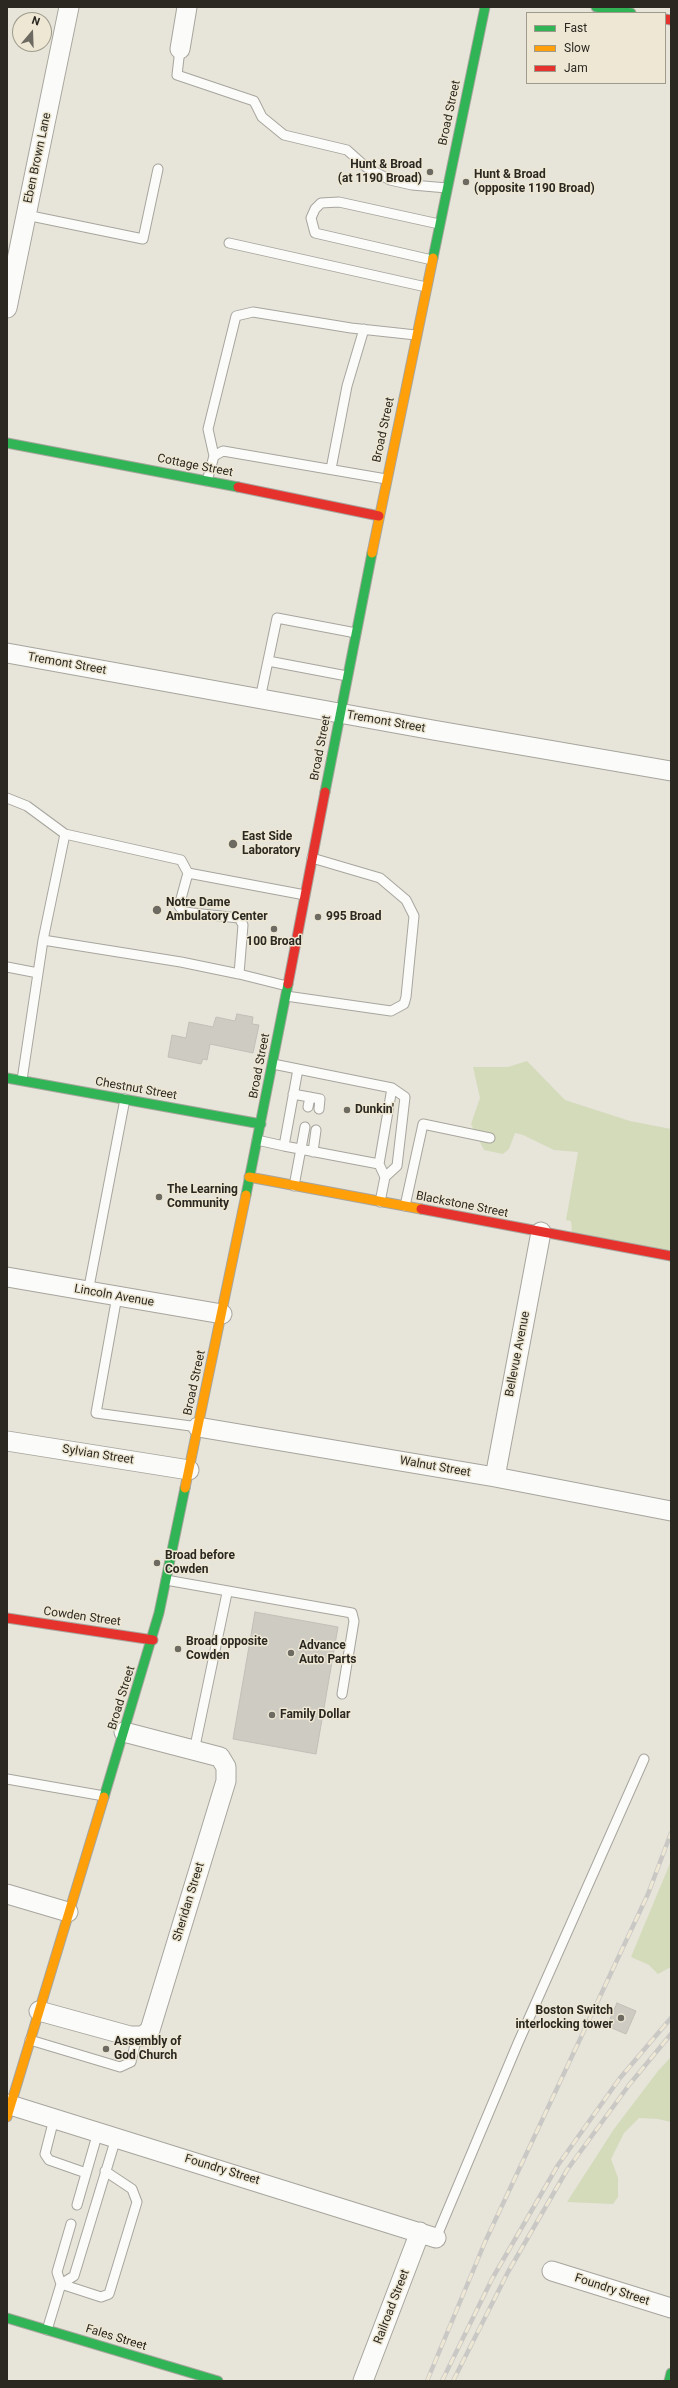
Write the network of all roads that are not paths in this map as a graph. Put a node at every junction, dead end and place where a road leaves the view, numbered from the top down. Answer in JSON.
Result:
{"nodes":[{"id":1,"x":69,"y":7,"type":"edge"},
{"id":2,"x":187,"y":7,"type":"edge"},
{"id":3,"x":485,"y":7,"type":"edge"},
{"id":4,"x":596,"y":7,"type":"edge"},
{"id":5,"x":624,"y":12,"type":"edge"},
{"id":6,"x":180,"y":49,"type":"joint"},
{"id":7,"x":158,"y":169,"type":"dead end"},
{"id":8,"x":446,"y":188,"type":"junction"},
{"id":9,"x":26,"y":215,"type":"junction"},
{"id":10,"x":439,"y":224,"type":"junction"},
{"id":11,"x":229,"y":244,"type":"dead end"},
{"id":12,"x":432,"y":260,"type":"junction"},
{"id":13,"x":426,"y":287,"type":"junction"},
{"id":14,"x":7,"y":308,"type":"edge"},
{"id":15,"x":364,"y":329,"type":"junction"},
{"id":16,"x":416,"y":335,"type":"junction"},
{"id":17,"x":7,"y":443,"type":"edge"},
{"id":18,"x":214,"y":456,"type":"junction"},
{"id":19,"x":331,"y":469,"type":"junction"},
{"id":20,"x":386,"y":480,"type":"junction"},
{"id":21,"x":207,"y":481,"type":"junction"},
{"id":22,"x":378,"y":516,"type":"junction"},
{"id":23,"x":356,"y":633,"type":"junction"},
{"id":24,"x":7,"y":653,"type":"edge"},
{"id":25,"x":268,"y":661,"type":"junction"},
{"id":26,"x":347,"y":676,"type":"junction"},
{"id":27,"x":260,"y":699,"type":"junction"},
{"id":28,"x":340,"y":713,"type":"junction"},
{"id":29,"x":671,"y":771,"type":"edge"},
{"id":30,"x":7,"y":798,"type":"edge"},
{"id":31,"x":65,"y":834,"type":"junction"},
{"id":32,"x":312,"y":858,"type":"junction"},
{"id":33,"x":188,"y":873,"type":"junction"},
{"id":34,"x":305,"y":895,"type":"junction"},
{"id":35,"x":43,"y":940,"type":"junction"},
{"id":36,"x":7,"y":967,"type":"edge"},
{"id":37,"x":38,"y":973,"type":"junction"},
{"id":38,"x":239,"y":974,"type":"junction"},
{"id":39,"x":287,"y":986,"type":"junction"},
{"id":40,"x":285,"y":996,"type":"junction"},
{"id":41,"x":272,"y":1063,"type":"junction"},
{"id":42,"x":298,"y":1069,"type":"junction"},
{"id":43,"x":7,"y":1078,"type":"edge"},
{"id":44,"x":22,"y":1080,"type":"junction"},
{"id":45,"x":392,"y":1088,"type":"junction"},
{"id":46,"x":293,"y":1094,"type":"junction"},
{"id":47,"x":310,"y":1097,"type":"junction"},
{"id":48,"x":125,"y":1100,"type":"junction"},
{"id":49,"x":308,"y":1107,"type":"dead end"},
{"id":50,"x":319,"y":1109,"type":"dead end"},
{"id":51,"x":261,"y":1124,"type":"junction"},
{"id":52,"x":304,"y":1127,"type":"dead end"},
{"id":53,"x":316,"y":1130,"type":"dead end"},
{"id":54,"x":490,"y":1138,"type":"dead end"},
{"id":55,"x":257,"y":1140,"type":"junction"},
{"id":56,"x":284,"y":1146,"type":"junction"},
{"id":57,"x":300,"y":1149,"type":"junction"},
{"id":58,"x":312,"y":1152,"type":"junction"},
{"id":59,"x":379,"y":1164,"type":"junction"},
{"id":60,"x":385,"y":1176,"type":"junction"},
{"id":61,"x":249,"y":1177,"type":"junction"},
{"id":62,"x":294,"y":1186,"type":"junction"},
{"id":63,"x":380,"y":1202,"type":"junction"},
{"id":64,"x":405,"y":1206,"type":"junction"},
{"id":65,"x":541,"y":1232,"type":"junction"},
{"id":66,"x":671,"y":1256,"type":"edge"},
{"id":67,"x":7,"y":1277,"type":"edge"},
{"id":68,"x":88,"y":1292,"type":"junction"},
{"id":69,"x":116,"y":1296,"type":"junction"},
{"id":70,"x":222,"y":1314,"type":"junction"},
{"id":71,"x":198,"y":1427,"type":"junction"},
{"id":72,"x":7,"y":1441,"type":"edge"},
{"id":73,"x":189,"y":1470,"type":"junction"},
{"id":74,"x":495,"y":1477,"type":"junction"},
{"id":75,"x":671,"y":1511,"type":"edge"},
{"id":76,"x":166,"y":1580,"type":"junction"},
{"id":77,"x":227,"y":1593,"type":"junction"},
{"id":78,"x":7,"y":1618,"type":"edge"},
{"id":79,"x":153,"y":1640,"type":"junction"},
{"id":80,"x":342,"y":1694,"type":"dead end"},
{"id":81,"x":124,"y":1732,"type":"junction"},
{"id":82,"x":194,"y":1751,"type":"junction"},
{"id":83,"x":644,"y":1759,"type":"dead end"},
{"id":84,"x":7,"y":1779,"type":"edge"},
{"id":85,"x":104,"y":1796,"type":"junction"},
{"id":86,"x":7,"y":1894,"type":"edge"},
{"id":87,"x":68,"y":1912,"type":"junction"},
{"id":88,"x":38,"y":2011,"type":"junction"},
{"id":89,"x":137,"y":2036,"type":"junction"},
{"id":90,"x":30,"y":2040,"type":"junction"},
{"id":91,"x":8,"y":2109,"type":"edge"},
{"id":92,"x":54,"y":2119,"type":"junction"},
{"id":93,"x":98,"y":2132,"type":"junction"},
{"id":94,"x":116,"y":2138,"type":"junction"},
{"id":95,"x":105,"y":2171,"type":"junction"},
{"id":96,"x":86,"y":2173,"type":"junction"},
{"id":97,"x":77,"y":2205,"type":"dead end"},
{"id":98,"x":71,"y":2224,"type":"dead end"},
{"id":99,"x":428,"y":2235,"type":"junction"},
{"id":100,"x":552,"y":2270,"type":"dead end"},
{"id":101,"x":61,"y":2284,"type":"junction"},
{"id":102,"x":671,"y":2308,"type":"edge"},
{"id":103,"x":7,"y":2318,"type":"edge"},
{"id":104,"x":47,"y":2330,"type":"junction"},
{"id":105,"x":671,"y":2373,"type":"edge"},
{"id":106,"x":218,"y":2381,"type":"edge"},
{"id":107,"x":363,"y":2381,"type":"edge"},
{"id":108,"x":669,"y":2381,"type":"edge"}],
"edges":[{"from":1,"to":9,"type":"street","name":"Eben Brown Lane"},
{"from":2,"to":6,"type":"street"},
{"from":3,"to":8,"type":"main road","name":"Broad Street"},
{"from":4,"to":5,"type":"main road"},
{"from":6,"to":8,"type":"lane"},
{"from":7,"to":9,"type":"lane"},
{"from":8,"to":10,"type":"main road","name":"Broad Street"},
{"from":9,"to":14,"type":"street","name":"Eben Brown Lane"},
{"from":10,"to":12,"type":"main road","name":"Broad Street"},
{"from":10,"to":12,"type":"lane"},
{"from":11,"to":13,"type":"lane"},
{"from":12,"to":13,"type":"main road","name":"Broad Street"},
{"from":13,"to":16,"type":"main road","name":"Broad Street"},
{"from":15,"to":16,"type":"lane"},
{"from":15,"to":18,"type":"lane"},
{"from":15,"to":19,"type":"lane"},
{"from":16,"to":20,"type":"main road","name":"Broad Street"},
{"from":17,"to":21,"type":"main road","name":"Cottage Street"},
{"from":18,"to":19,"type":"lane"},
{"from":18,"to":21,"type":"lane"},
{"from":19,"to":20,"type":"lane"},
{"from":20,"to":22,"type":"main road","name":"Broad Street"},
{"from":21,"to":22,"type":"main road","name":"Cottage Street"},
{"from":22,"to":23,"type":"main road","name":"Broad Street"},
{"from":23,"to":25,"type":"lane"},
{"from":23,"to":26,"type":"main road","name":"Broad Street"},
{"from":24,"to":27,"type":"street","name":"Tremont Street"},
{"from":25,"to":26,"type":"lane"},
{"from":25,"to":27,"type":"lane"},
{"from":26,"to":28,"type":"main road","name":"Broad Street"},
{"from":27,"to":28,"type":"street","name":"Tremont Street"},
{"from":28,"to":29,"type":"street","name":"Tremont Street"},
{"from":28,"to":32,"type":"main road","name":"Broad Street"},
{"from":30,"to":31,"type":"lane"},
{"from":31,"to":33,"type":"lane"},
{"from":31,"to":35,"type":"lane"},
{"from":32,"to":34,"type":"main road","name":"Broad Street"},
{"from":32,"to":40,"type":"lane"},
{"from":33,"to":34,"type":"lane"},
{"from":33,"to":38,"type":"lane"},
{"from":34,"to":39,"type":"main road","name":"Broad Street"},
{"from":35,"to":37,"type":"lane"},
{"from":35,"to":38,"type":"lane"},
{"from":36,"to":37,"type":"lane"},
{"from":37,"to":44,"type":"lane"},
{"from":38,"to":39,"type":"lane"},
{"from":39,"to":40,"type":"main road","name":"Broad Street"},
{"from":40,"to":41,"type":"main road","name":"Broad Street"},
{"from":41,"to":42,"type":"lane"},
{"from":41,"to":51,"type":"main road","name":"Broad Street"},
{"from":42,"to":45,"type":"lane"},
{"from":42,"to":46,"type":"lane"},
{"from":43,"to":44,"type":"main road","name":"Chestnut Street"},
{"from":44,"to":48,"type":"main road","name":"Chestnut Street"},
{"from":45,"to":59,"type":"lane"},
{"from":45,"to":60,"type":"lane"},
{"from":46,"to":47,"type":"lane"},
{"from":46,"to":56,"type":"lane"},
{"from":47,"to":49,"type":"lane"},
{"from":47,"to":50,"type":"lane"},
{"from":48,"to":51,"type":"main road","name":"Chestnut Street"},
{"from":48,"to":68,"type":"lane"},
{"from":51,"to":55,"type":"main road","name":"Broad Street"},
{"from":52,"to":57,"type":"lane"},
{"from":53,"to":58,"type":"lane"},
{"from":54,"to":64,"type":"lane"},
{"from":55,"to":56,"type":"lane"},
{"from":55,"to":61,"type":"main road","name":"Broad Street"},
{"from":56,"to":57,"type":"lane"},
{"from":57,"to":58,"type":"lane"},
{"from":57,"to":62,"type":"lane"},
{"from":58,"to":59,"type":"lane"},
{"from":59,"to":60,"type":"lane"},
{"from":60,"to":63,"type":"lane"},
{"from":61,"to":62,"type":"main road","name":"Blackstone Street"},
{"from":61,"to":70,"type":"main road","name":"Broad Street"},
{"from":62,"to":63,"type":"main road","name":"Blackstone Street"},
{"from":63,"to":64,"type":"main road","name":"Blackstone Street"},
{"from":64,"to":65,"type":"main road","name":"Blackstone Street"},
{"from":65,"to":66,"type":"main road","name":"Blackstone Street"},
{"from":65,"to":74,"type":"street","name":"Bellevue Avenue"},
{"from":67,"to":68,"type":"street","name":"Lincoln Avenue"},
{"from":68,"to":69,"type":"street","name":"Lincoln Avenue"},
{"from":69,"to":70,"type":"street","name":"Lincoln Avenue"},
{"from":69,"to":71,"type":"lane"},
{"from":70,"to":71,"type":"main road","name":"Broad Street"},
{"from":71,"to":73,"type":"main road","name":"Broad Street"},
{"from":71,"to":74,"type":"street","name":"Walnut Street"},
{"from":72,"to":73,"type":"street","name":"Sylvian Street"},
{"from":73,"to":76,"type":"main road","name":"Broad Street"},
{"from":74,"to":75,"type":"street","name":"Walnut Street"},
{"from":76,"to":77,"type":"lane"},
{"from":76,"to":79,"type":"main road","name":"Broad Street"},
{"from":77,"to":80,"type":"lane"},
{"from":77,"to":82,"type":"lane"},
{"from":78,"to":79,"type":"main road","name":"Cowden Street"},
{"from":79,"to":81,"type":"main road","name":"Broad Street"},
{"from":81,"to":82,"type":"street","name":"Sheridan Street"},
{"from":81,"to":85,"type":"main road","name":"Broad Street"},
{"from":82,"to":89,"type":"street","name":"Sheridan Street"},
{"from":83,"to":99,"type":"lane"},
{"from":84,"to":85,"type":"lane"},
{"from":85,"to":87,"type":"main road","name":"Broad Street"},
{"from":86,"to":87,"type":"street"},
{"from":87,"to":88,"type":"main road","name":"Broad Street"},
{"from":88,"to":89,"type":"street"},
{"from":88,"to":90,"type":"main road","name":"Broad Street"},
{"from":89,"to":90,"type":"lane"},
{"from":90,"to":91,"type":"main road","name":"Broad Street"},
{"from":91,"to":92,"type":"street","name":"Foundry Street"},
{"from":92,"to":93,"type":"street","name":"Foundry Street"},
{"from":92,"to":96,"type":"lane"},
{"from":93,"to":94,"type":"street","name":"Foundry Street"},
{"from":93,"to":96,"type":"lane"},
{"from":94,"to":95,"type":"lane"},
{"from":94,"to":99,"type":"street","name":"Foundry Street"},
{"from":95,"to":101,"type":"lane"},
{"from":95,"to":101,"type":"lane"},
{"from":96,"to":97,"type":"lane"},
{"from":98,"to":101,"type":"lane"},
{"from":99,"to":107,"type":"street","name":"Railroad Street"},
{"from":100,"to":102,"type":"street","name":"Foundry Street"},
{"from":101,"to":104,"type":"lane"},
{"from":103,"to":104,"type":"main road","name":"Fales Street"},
{"from":104,"to":106,"type":"main road","name":"Fales Street"},
{"from":105,"to":108,"type":"main road"}]}
